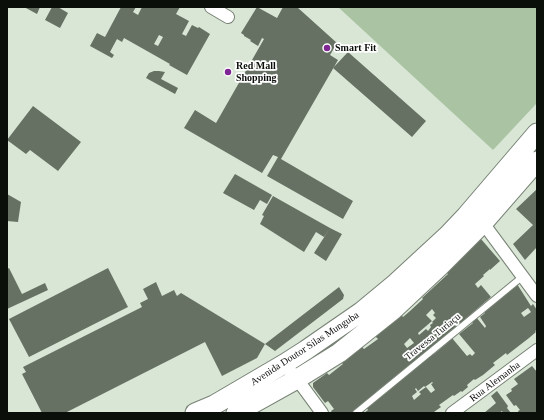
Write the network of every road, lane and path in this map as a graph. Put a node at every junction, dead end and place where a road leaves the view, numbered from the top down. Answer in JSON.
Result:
{"nodes":[{"id":1,"x":211,"y":7,"type":"edge"},
{"id":2,"x":228,"y":17,"type":"dead end"},
{"id":3,"x":537,"y":133,"type":"edge"},
{"id":4,"x":537,"y":161,"type":"edge"},
{"id":5,"x":483,"y":223,"type":"junction"},
{"id":6,"x":522,"y":277,"type":"junction"},
{"id":7,"x":537,"y":296,"type":"edge"},
{"id":8,"x":537,"y":350,"type":"edge"},
{"id":9,"x":284,"y":364,"type":"junction"},
{"id":10,"x":297,"y":379,"type":"junction"},
{"id":11,"x":196,"y":413,"type":"edge"},
{"id":12,"x":236,"y":413,"type":"edge"},
{"id":13,"x":322,"y":413,"type":"edge"},
{"id":14,"x":356,"y":413,"type":"edge"},
{"id":15,"x":452,"y":413,"type":"edge"}],
"edges":[{"from":1,"to":2,"type":"street"},
{"from":3,"to":9,"type":"main road","name":"Avenida Doutor Silas Munguba"},
{"from":4,"to":5,"type":"main road","name":"Avenida Doutor Silas Munguba"},
{"from":5,"to":6,"type":"street"},
{"from":5,"to":10,"type":"main road","name":"Avenida Doutor Silas Munguba"},
{"from":6,"to":7,"type":"street"},
{"from":6,"to":14,"type":"lane","name":"Travessa Turiaçu"},
{"from":8,"to":15,"type":"street","name":"Rua Alemanha"},
{"from":9,"to":10,"type":"street"},
{"from":9,"to":11,"type":"main road","name":"Avenida Doutor Silas Munguba"},
{"from":10,"to":12,"type":"main road","name":"Avenida Doutor Silas Munguba"},
{"from":10,"to":13,"type":"street"}]}
